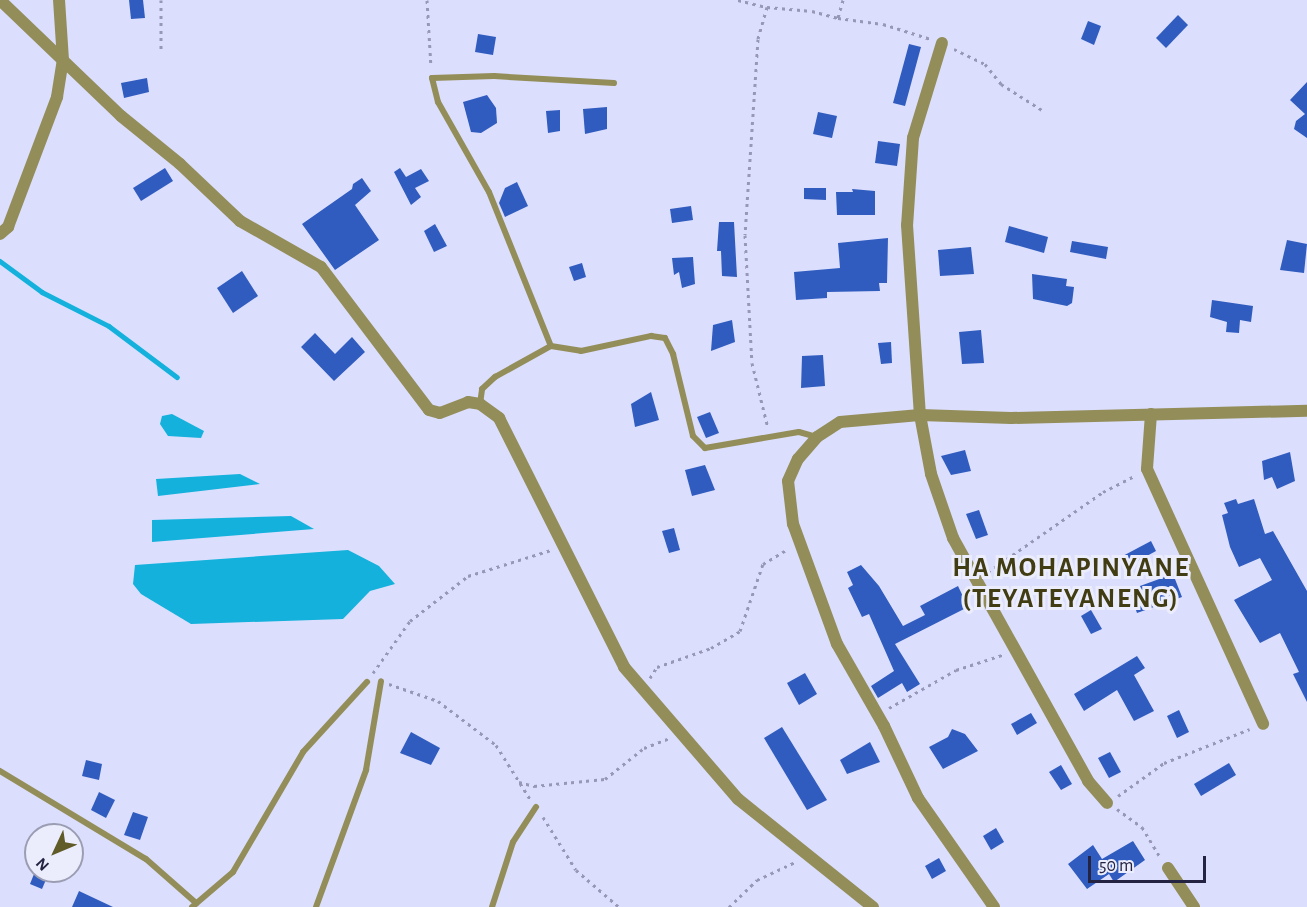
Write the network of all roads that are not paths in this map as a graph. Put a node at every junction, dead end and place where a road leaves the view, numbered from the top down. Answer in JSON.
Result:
{"nodes":[{"id":1,"x":0,"y":0,"type":"edge"},
{"id":2,"x":59,"y":0,"type":"edge"},
{"id":3,"x":942,"y":43,"type":"dead end"},
{"id":4,"x":63,"y":60,"type":"junction"},
{"id":5,"x":614,"y":83,"type":"dead end"},
{"id":6,"x":0,"y":234,"type":"edge"},
{"id":7,"x":551,"y":346,"type":"junction"},
{"id":8,"x":480,"y":404,"type":"junction"},
{"id":9,"x":1307,"y":411,"type":"edge"},
{"id":10,"x":1150,"y":414,"type":"junction"},
{"id":11,"x":920,"y":415,"type":"junction"},
{"id":12,"x":816,"y":437,"type":"junction"},
{"id":13,"x":381,"y":681,"type":"road end"},
{"id":14,"x":367,"y":682,"type":"road end"},
{"id":15,"x":1263,"y":724,"type":"road end"},
{"id":16,"x":0,"y":771,"type":"edge"},
{"id":17,"x":1107,"y":803,"type":"road end"},
{"id":18,"x":536,"y":807,"type":"road end"},
{"id":19,"x":1168,"y":868,"type":"road end"},
{"id":20,"x":194,"y":905,"type":"edge"},
{"id":21,"x":316,"y":907,"type":"edge"},
{"id":22,"x":492,"y":907,"type":"edge"},
{"id":23,"x":873,"y":907,"type":"edge"},
{"id":24,"x":994,"y":907,"type":"edge"},
{"id":25,"x":1194,"y":907,"type":"edge"}],
"edges":[{"from":1,"to":4,"type":"street"},
{"from":2,"to":4,"type":"street"},
{"from":3,"to":11,"type":"street"},
{"from":4,"to":6,"type":"street"},
{"from":4,"to":8,"type":"street"},
{"from":5,"to":7,"type":"lane"},
{"from":7,"to":8,"type":"lane"},
{"from":7,"to":12,"type":"lane"},
{"from":8,"to":23,"type":"street"},
{"from":9,"to":10,"type":"street"},
{"from":10,"to":11,"type":"street"},
{"from":10,"to":15,"type":"street"},
{"from":11,"to":12,"type":"street"},
{"from":11,"to":17,"type":"street"},
{"from":12,"to":24,"type":"street"},
{"from":13,"to":21,"type":"lane"},
{"from":14,"to":20,"type":"lane"},
{"from":16,"to":20,"type":"lane"},
{"from":18,"to":22,"type":"lane"},
{"from":19,"to":25,"type":"street"}]}
